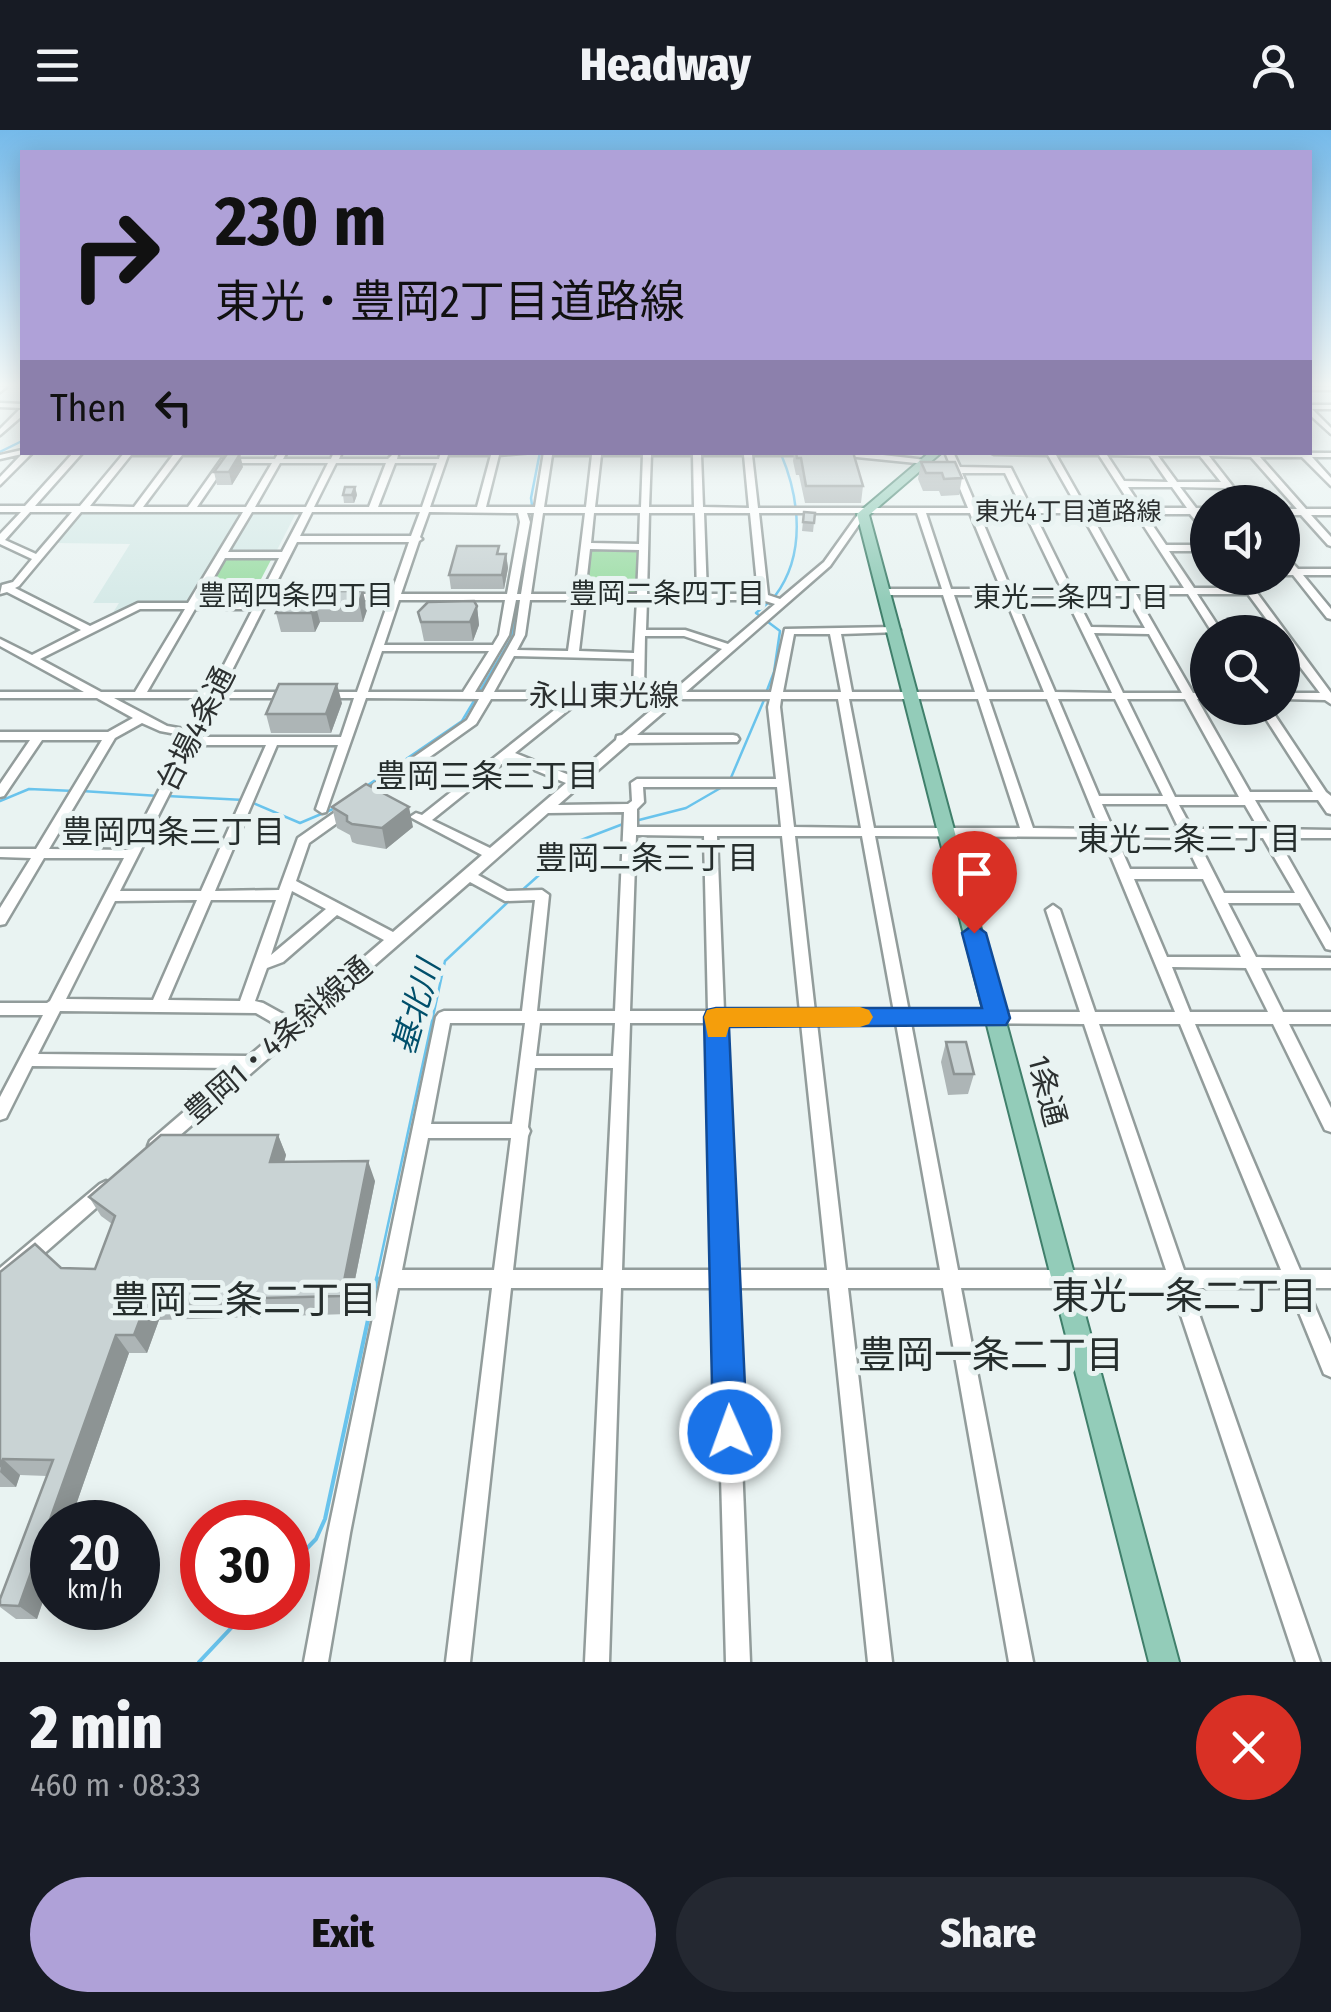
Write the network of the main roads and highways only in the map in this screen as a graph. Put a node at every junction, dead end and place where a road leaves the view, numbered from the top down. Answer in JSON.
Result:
{"nodes":[{"id":1,"x":930,"y":458,"type":"edge"},
{"id":2,"x":1164,"y":1662,"type":"edge"}],
"edges":[{"from":1,"to":2,"type":"main road","name":"1条通"}]}
